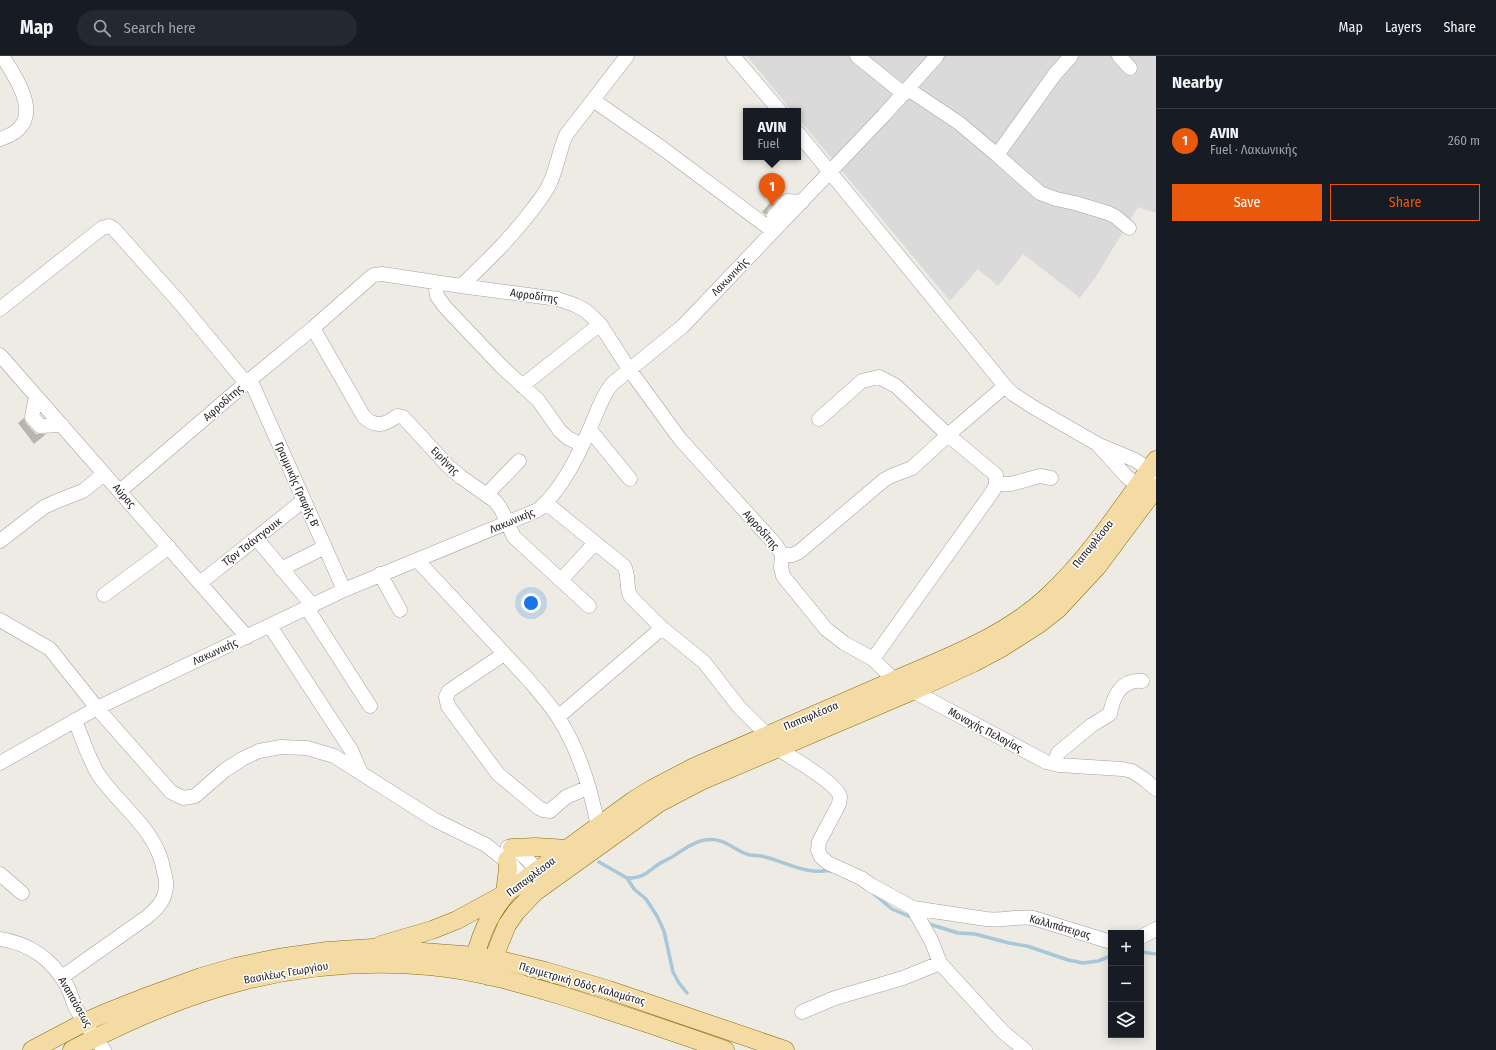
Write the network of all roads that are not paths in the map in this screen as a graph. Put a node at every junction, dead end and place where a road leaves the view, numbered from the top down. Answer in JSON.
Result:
{"nodes":[{"id":1,"x":2,"y":56,"type":"edge"},
{"id":2,"x":627,"y":56,"type":"edge"},
{"id":3,"x":733,"y":56,"type":"edge"},
{"id":4,"x":857,"y":56,"type":"edge"},
{"id":5,"x":937,"y":56,"type":"edge"},
{"id":6,"x":1071,"y":56,"type":"edge"},
{"id":7,"x":1119,"y":56,"type":"edge"},
{"id":8,"x":1130,"y":68,"type":"dead end"},
{"id":9,"x":906,"y":91,"type":"junction"},
{"id":10,"x":593,"y":100,"type":"junction"},
{"id":11,"x":777,"y":108,"type":"edge"},
{"id":12,"x":801,"y":136,"type":"edge"},
{"id":13,"x":0,"y":139,"type":"edge"},
{"id":14,"x":997,"y":154,"type":"junction"},
{"id":15,"x":831,"y":171,"type":"junction"},
{"id":16,"x":1129,"y":228,"type":"dead end"},
{"id":17,"x":774,"y":231,"type":"junction"},
{"id":18,"x":436,"y":283,"type":"junction"},
{"id":19,"x":461,"y":286,"type":"junction"},
{"id":20,"x":0,"y":309,"type":"edge"},
{"id":21,"x":600,"y":324,"type":"junction"},
{"id":22,"x":313,"y":328,"type":"junction"},
{"id":23,"x":0,"y":354,"type":"edge"},
{"id":24,"x":629,"y":369,"type":"junction"},
{"id":25,"x":248,"y":381,"type":"junction"},
{"id":26,"x":522,"y":386,"type":"junction"},
{"id":27,"x":1005,"y":386,"type":"junction"},
{"id":28,"x":819,"y":419,"type":"dead end"},
{"id":29,"x":590,"y":430,"type":"junction"},
{"id":30,"x":948,"y":435,"type":"junction"},
{"id":31,"x":582,"y":445,"type":"junction"},
{"id":32,"x":1099,"y":445,"type":"junction"},
{"id":33,"x":519,"y":461,"type":"dead end"},
{"id":34,"x":1154,"y":468,"type":"edge"},
{"id":35,"x":104,"y":474,"type":"junction"},
{"id":36,"x":630,"y":478,"type":"dead end"},
{"id":37,"x":1051,"y":478,"type":"dead end"},
{"id":38,"x":996,"y":484,"type":"junction"},
{"id":39,"x":1148,"y":490,"type":"edge"},
{"id":40,"x":120,"y":491,"type":"junction"},
{"id":41,"x":487,"y":494,"type":"junction"},
{"id":42,"x":304,"y":500,"type":"junction"},
{"id":43,"x":546,"y":503,"type":"junction"},
{"id":44,"x":507,"y":523,"type":"junction"},
{"id":45,"x":256,"y":538,"type":"junction"},
{"id":46,"x":0,"y":540,"type":"edge"},
{"id":47,"x":595,"y":543,"type":"junction"},
{"id":48,"x":169,"y":547,"type":"junction"},
{"id":49,"x":325,"y":547,"type":"junction"},
{"id":50,"x":782,"y":556,"type":"junction"},
{"id":51,"x":417,"y":560,"type":"junction"},
{"id":52,"x":281,"y":569,"type":"junction"},
{"id":53,"x":380,"y":574,"type":"junction"},
{"id":54,"x":561,"y":580,"type":"junction"},
{"id":55,"x":200,"y":583,"type":"junction"},
{"id":56,"x":344,"y":590,"type":"junction"},
{"id":57,"x":104,"y":595,"type":"dead end"},
{"id":58,"x":589,"y":606,"type":"dead end"},
{"id":59,"x":310,"y":607,"type":"junction"},
{"id":60,"x":400,"y":610,"type":"dead end"},
{"id":61,"x":0,"y":620,"type":"edge"},
{"id":62,"x":270,"y":626,"type":"junction"},
{"id":63,"x":662,"y":628,"type":"junction"},
{"id":64,"x":247,"y":637,"type":"junction"},
{"id":65,"x":504,"y":654,"type":"junction"},
{"id":66,"x":873,"y":659,"type":"junction"},
{"id":67,"x":894,"y":680,"type":"junction"},
{"id":68,"x":1142,"y":681,"type":"dead end"},
{"id":69,"x":913,"y":691,"type":"junction"},
{"id":70,"x":370,"y":706,"type":"dead end"},
{"id":71,"x":97,"y":708,"type":"junction"},
{"id":72,"x":558,"y":717,"type":"junction"},
{"id":73,"x":75,"y":720,"type":"junction"},
{"id":74,"x":773,"y":742,"type":"junction"},
{"id":75,"x":0,"y":763,"type":"edge"},
{"id":76,"x":1059,"y":765,"type":"junction"},
{"id":77,"x":362,"y":773,"type":"junction"},
{"id":78,"x":589,"y":787,"type":"junction"},
{"id":79,"x":1156,"y":789,"type":"edge"},
{"id":80,"x":598,"y":826,"type":"junction"},
{"id":81,"x":568,"y":849,"type":"junction"},
{"id":82,"x":510,"y":854,"type":"junction"},
{"id":83,"x":0,"y":874,"type":"edge"},
{"id":84,"x":536,"y":882,"type":"junction"},
{"id":85,"x":22,"y":892,"type":"dead end"},
{"id":86,"x":507,"y":893,"type":"junction"},
{"id":87,"x":913,"y":908,"type":"junction"},
{"id":88,"x":507,"y":925,"type":"junction"},
{"id":89,"x":1156,"y":929,"type":"edge"},
{"id":90,"x":1144,"y":935,"type":"edge"},
{"id":91,"x":0,"y":939,"type":"edge"},
{"id":92,"x":1108,"y":941,"type":"edge"},
{"id":93,"x":372,"y":948,"type":"junction"},
{"id":94,"x":940,"y":963,"type":"junction"},
{"id":95,"x":482,"y":966,"type":"junction"},
{"id":96,"x":545,"y":971,"type":"junction"},
{"id":97,"x":62,"y":977,"type":"junction"},
{"id":98,"x":802,"y":1012,"type":"dead end"},
{"id":99,"x":85,"y":1022,"type":"junction"},
{"id":100,"x":99,"y":1044,"type":"edge"},
{"id":101,"x":32,"y":1050,"type":"edge"},
{"id":102,"x":72,"y":1050,"type":"edge"},
{"id":103,"x":725,"y":1050,"type":"edge"},
{"id":104,"x":785,"y":1050,"type":"edge"},
{"id":105,"x":1025,"y":1050,"type":"edge"}],
"edges":[{"from":1,"to":13,"type":"street"},
{"from":2,"to":10,"type":"street"},
{"from":3,"to":11,"type":"street"},
{"from":4,"to":9,"type":"street"},
{"from":5,"to":9,"type":"street","name":"Λακωνικής"},
{"from":6,"to":14,"type":"street"},
{"from":7,"to":8,"type":"street"},
{"from":9,"to":14,"type":"street"},
{"from":9,"to":15,"type":"street","name":"Λακωνικής"},
{"from":10,"to":17,"type":"street"},
{"from":10,"to":19,"type":"street"},
{"from":12,"to":15,"type":"street"},
{"from":14,"to":16,"type":"street"},
{"from":15,"to":17,"type":"street","name":"Λακωνικής"},
{"from":15,"to":27,"type":"street"},
{"from":17,"to":24,"type":"street","name":"Λακωνικής"},
{"from":18,"to":19,"type":"street","name":"Αφροδίτης"},
{"from":18,"to":22,"type":"street","name":"Αφροδίτης"},
{"from":18,"to":26,"type":"street"},
{"from":19,"to":21,"type":"street","name":"Αφροδίτης"},
{"from":20,"to":25,"type":"street","name":"Γραμμικής Γραφής Β΄"},
{"from":21,"to":24,"type":"street","name":"Αφροδίτης"},
{"from":21,"to":26,"type":"street"},
{"from":22,"to":25,"type":"street","name":"Αφροδίτης"},
{"from":22,"to":41,"type":"street","name":"Ειρήνης"},
{"from":23,"to":35,"type":"street","name":"Αύρας"},
{"from":24,"to":29,"type":"street","name":"Λακωνικής"},
{"from":24,"to":50,"type":"street","name":"Αφροδίτης"},
{"from":25,"to":40,"type":"street","name":"Αφροδίτης"},
{"from":25,"to":42,"type":"street","name":"Γραμμικής Γραφής Β΄"},
{"from":26,"to":31,"type":"street"},
{"from":27,"to":30,"type":"street"},
{"from":27,"to":32,"type":"street"},
{"from":28,"to":30,"type":"street"},
{"from":29,"to":31,"type":"street","name":"Λακωνικής"},
{"from":29,"to":36,"type":"street"},
{"from":30,"to":38,"type":"street"},
{"from":30,"to":50,"type":"street"},
{"from":31,"to":43,"type":"street","name":"Λακωνικής"},
{"from":32,"to":34,"type":"street"},
{"from":32,"to":39,"type":"street"},
{"from":33,"to":41,"type":"street"},
{"from":34,"to":39,"type":"main road","name":"Παπαφλέσσα"},
{"from":35,"to":40,"type":"street","name":"Αύρας"},
{"from":35,"to":46,"type":"street"},
{"from":37,"to":38,"type":"street"},
{"from":38,"to":66,"type":"street"},
{"from":39,"to":67,"type":"main road","name":"Παπαφλέσσα"},
{"from":39,"to":69,"type":"main road","name":"Παπαφλέσσα"},
{"from":40,"to":48,"type":"street","name":"Αύρας"},
{"from":41,"to":44,"type":"street","name":"Ειρήνης"},
{"from":42,"to":45,"type":"street","name":"Τζον Τσάντγουικ"},
{"from":42,"to":49,"type":"street","name":"Γραμμικής Γραφής Β΄"},
{"from":43,"to":44,"type":"street","name":"Λακωνικής"},
{"from":43,"to":47,"type":"street"},
{"from":44,"to":51,"type":"street","name":"Λακωνικής"},
{"from":44,"to":54,"type":"street","name":"Ειρήνης"},
{"from":45,"to":52,"type":"street"},
{"from":45,"to":55,"type":"street","name":"Τζον Τσάντγουικ"},
{"from":47,"to":54,"type":"street"},
{"from":47,"to":63,"type":"street"},
{"from":48,"to":55,"type":"street","name":"Αύρας"},
{"from":48,"to":57,"type":"street"},
{"from":49,"to":52,"type":"street"},
{"from":49,"to":56,"type":"street","name":"Γραμμικής Γραφής Β΄"},
{"from":50,"to":66,"type":"street","name":"Αφροδίτης"},
{"from":51,"to":53,"type":"street","name":"Λακωνικής"},
{"from":51,"to":65,"type":"street"},
{"from":52,"to":59,"type":"street"},
{"from":53,"to":56,"type":"street","name":"Λακωνικής"},
{"from":53,"to":60,"type":"street"},
{"from":54,"to":58,"type":"street","name":"Ειρήνης"},
{"from":55,"to":64,"type":"street","name":"Αύρας"},
{"from":56,"to":59,"type":"street","name":"Λακωνικής"},
{"from":59,"to":62,"type":"street","name":"Λακωνικής"},
{"from":59,"to":70,"type":"street"},
{"from":61,"to":71,"type":"street"},
{"from":62,"to":64,"type":"street","name":"Λακωνικής"},
{"from":62,"to":77,"type":"street"},
{"from":63,"to":72,"type":"street"},
{"from":63,"to":74,"type":"street"},
{"from":64,"to":71,"type":"street","name":"Λακωνικής"},
{"from":65,"to":72,"type":"street"},
{"from":65,"to":78,"type":"street"},
{"from":66,"to":67,"type":"street","name":"Αφροδίτης"},
{"from":67,"to":74,"type":"main road","name":"Παπαφλέσσα"},
{"from":68,"to":76,"type":"street"},
{"from":69,"to":74,"type":"main road","name":"Παπαφλέσσα"},
{"from":69,"to":76,"type":"street","name":"Μοναχής Πελαγίας"},
{"from":71,"to":73,"type":"street","name":"Λακωνικής"},
{"from":71,"to":77,"type":"street"},
{"from":72,"to":78,"type":"street"},
{"from":73,"to":75,"type":"street","name":"Λακωνικής"},
{"from":73,"to":97,"type":"street"},
{"from":74,"to":80,"type":"main road","name":"Παπαφλέσσα"},
{"from":74,"to":84,"type":"main road","name":"Παπαφλέσσα"},
{"from":74,"to":87,"type":"street"},
{"from":76,"to":79,"type":"street","name":"Μοναχής Πελαγίας"},
{"from":77,"to":82,"type":"street"},
{"from":78,"to":80,"type":"street"},
{"from":80,"to":81,"type":"main road","name":"Παπαφλέσσα"},
{"from":81,"to":82,"type":"main road"},
{"from":81,"to":84,"type":"main road","name":"Παπαφλέσσα"},
{"from":82,"to":84,"type":"street"},
{"from":82,"to":86,"type":"main road"},
{"from":83,"to":85,"type":"street"},
{"from":84,"to":86,"type":"main road","name":"Παπαφλέσσα"},
{"from":84,"to":88,"type":"main road","name":"Παπαφλέσσα"},
{"from":86,"to":93,"type":"main road"},
{"from":86,"to":95,"type":"main road","name":"Παπαφλέσσα"},
{"from":87,"to":92,"type":"street","name":"Καλλιπάτειρας"},
{"from":87,"to":94,"type":"street"},
{"from":88,"to":95,"type":"main road","name":"Παπαφλέσσα"},
{"from":88,"to":96,"type":"main road"},
{"from":89,"to":90,"type":"street"},
{"from":91,"to":97,"type":"street","name":"Αναπαύσεως"},
{"from":93,"to":95,"type":"main road","name":"Περιμετρική Οδός Καλαμάτας"},
{"from":93,"to":99,"type":"main road","name":"Βασιλέως Γεωργίου"},
{"from":94,"to":98,"type":"street"},
{"from":94,"to":105,"type":"street"},
{"from":95,"to":96,"type":"main road","name":"Περιμετρική Οδός Καλαμάτας"},
{"from":95,"to":100,"type":"main road","name":"Βασιλέως Γεωργίου"},
{"from":95,"to":103,"type":"main road","name":"Περιμετρική Οδός Καλαμάτας"},
{"from":96,"to":104,"type":"main road","name":"Περιμετρική Οδός Καλαμάτας"},
{"from":97,"to":99,"type":"street","name":"Αναπαύσεως"},
{"from":99,"to":100,"type":"street","name":"Αναπαύσεως"},
{"from":99,"to":101,"type":"main road","name":"Βασιλέως Γεωργίου"},
{"from":100,"to":102,"type":"main road","name":"Βασιλέως Γεωργίου"}]}
